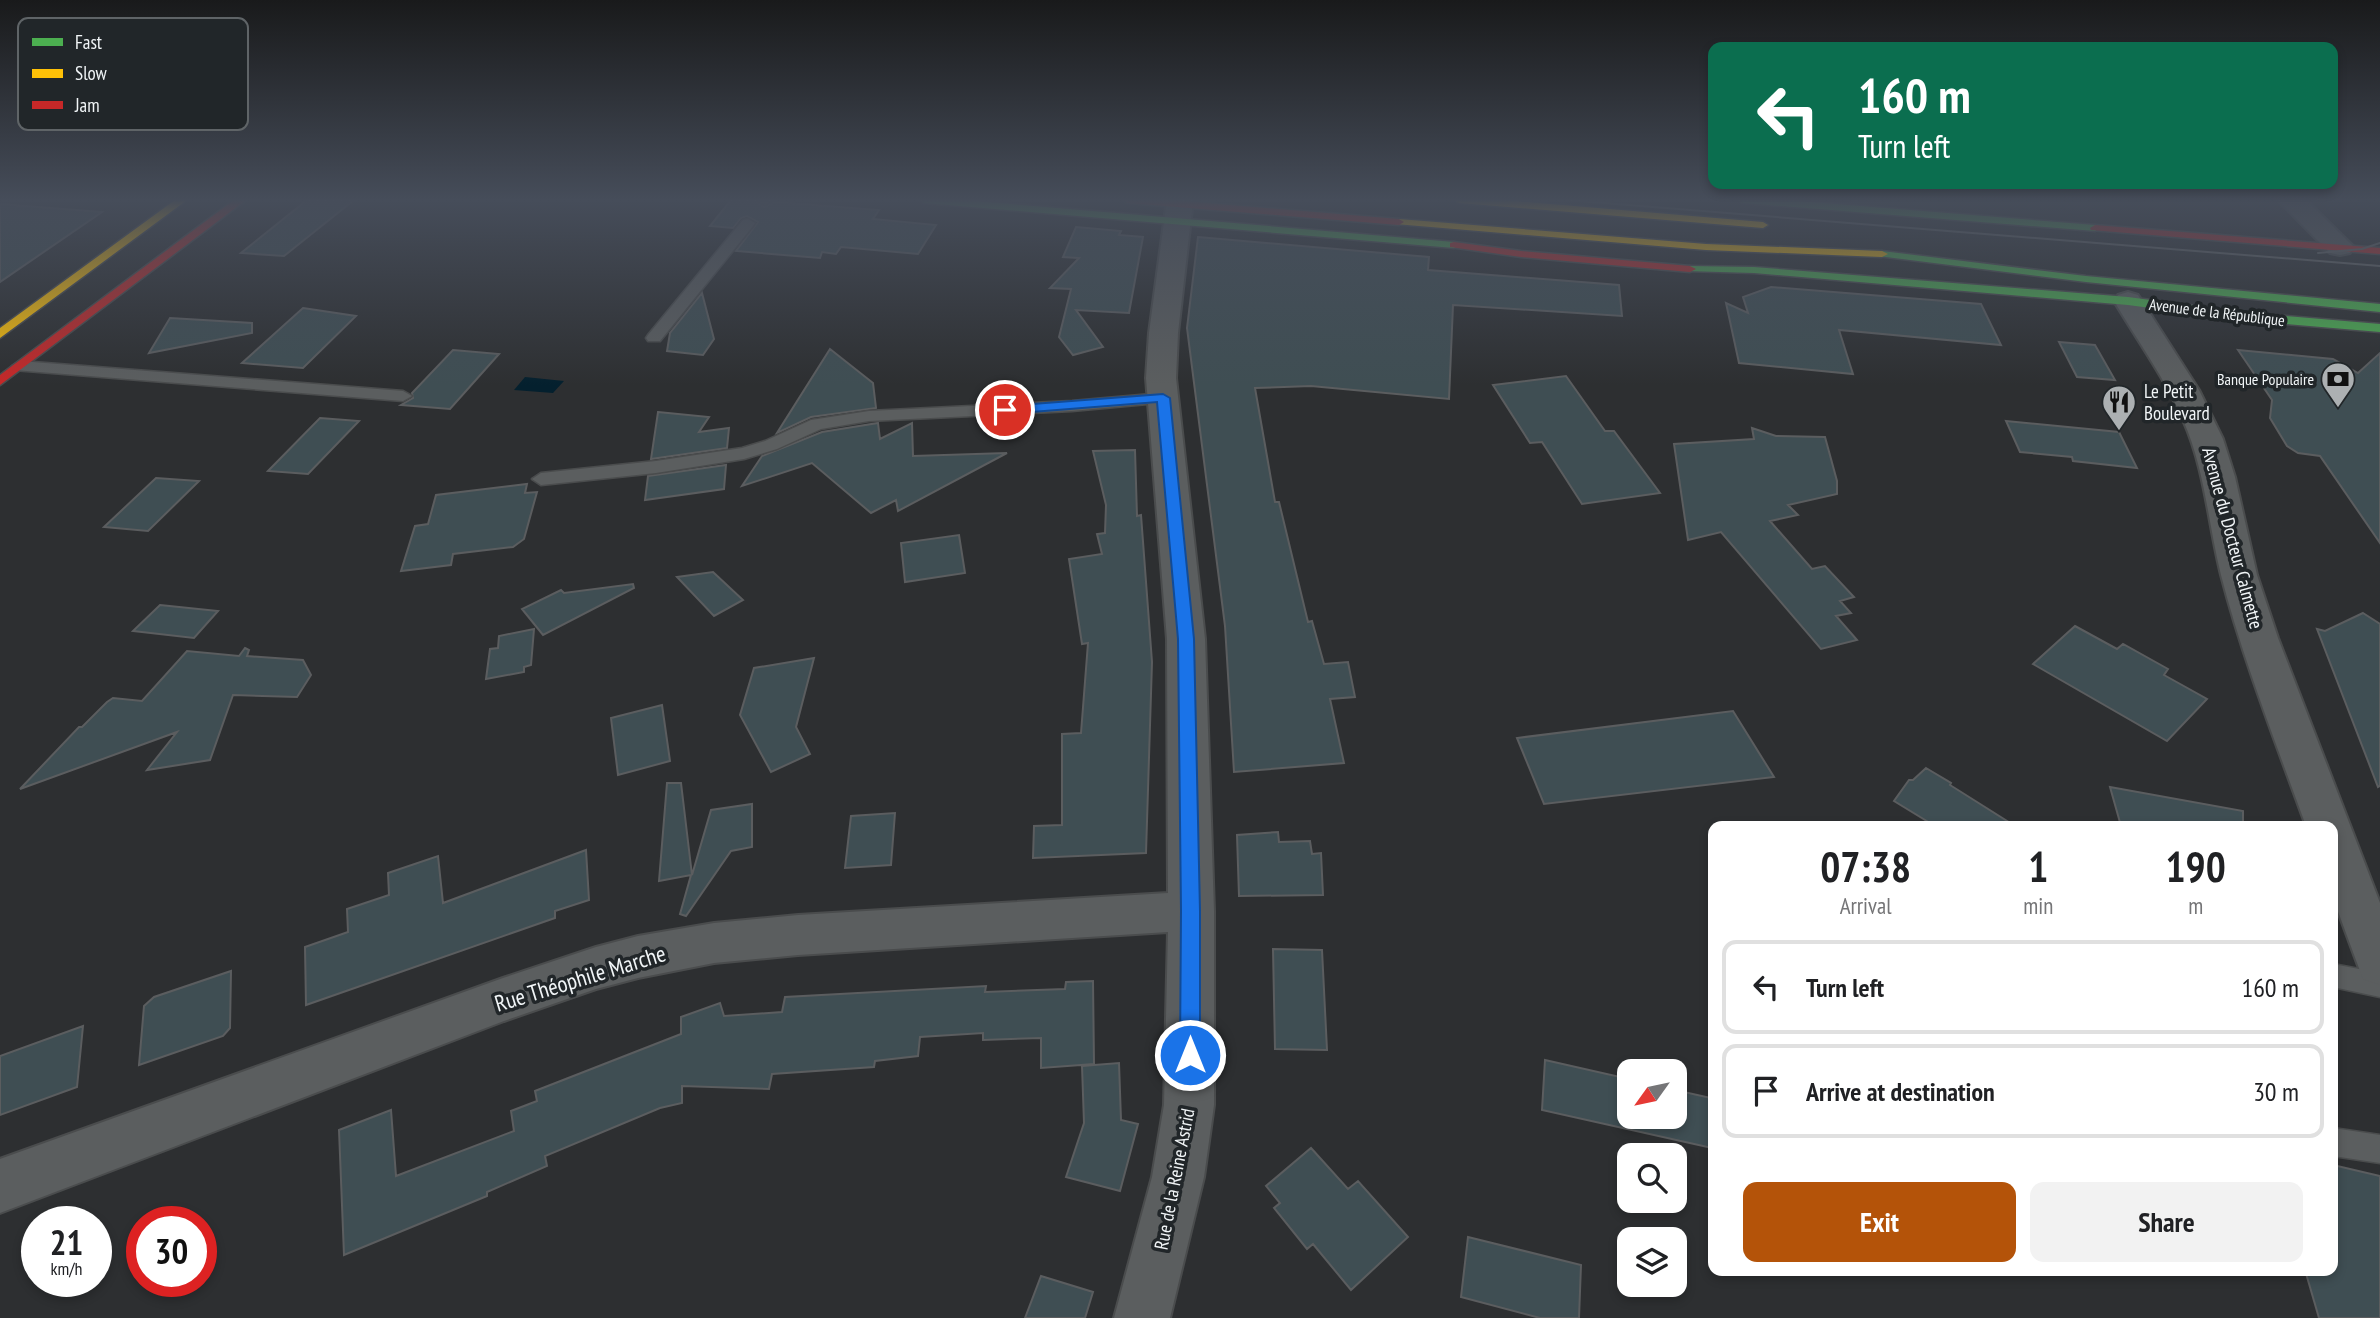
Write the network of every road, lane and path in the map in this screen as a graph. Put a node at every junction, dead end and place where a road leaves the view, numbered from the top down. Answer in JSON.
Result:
{"nodes":[{"id":1,"x":99,"y":262,"type":"edge"},
{"id":2,"x":159,"y":262,"type":"edge"},
{"id":3,"x":717,"y":262,"type":"edge"},
{"id":4,"x":1173,"y":262,"type":"edge"},
{"id":5,"x":1605,"y":262,"type":"edge"},
{"id":6,"x":1946,"y":262,"type":"edge"},
{"id":7,"x":1973,"y":262,"type":"edge"},
{"id":8,"x":2380,"y":295,"type":"edge"},
{"id":9,"x":2128,"y":301,"type":"junction"},
{"id":10,"x":2380,"y":308,"type":"edge"},
{"id":11,"x":2380,"y":328,"type":"edge"},
{"id":12,"x":0,"y":334,"type":"edge"},
{"id":13,"x":654,"y":338,"type":"dead end"},
{"id":14,"x":20,"y":366,"type":"junction"},
{"id":15,"x":0,"y":381,"type":"edge"},
{"id":16,"x":403,"y":396,"type":"dead end"},
{"id":17,"x":1163,"y":398,"type":"junction"},
{"id":18,"x":541,"y":479,"type":"dead end"},
{"id":19,"x":2326,"y":821,"type":"edge"},
{"id":20,"x":2338,"y":851,"type":"edge"},
{"id":21,"x":1191,"y":911,"type":"junction"},
{"id":22,"x":2380,"y":964,"type":"edge"},
{"id":23,"x":2338,"y":977,"type":"edge"},
{"id":24,"x":2380,"y":985,"type":"edge"},
{"id":25,"x":2338,"y":1143,"type":"edge"},
{"id":26,"x":2380,"y":1149,"type":"edge"},
{"id":27,"x":0,"y":1186,"type":"edge"},
{"id":28,"x":1142,"y":1318,"type":"edge"}],
"edges":[{"from":1,"to":12,"type":"main road"},
{"from":2,"to":14,"type":"main road"},
{"from":3,"to":13,"type":"lane"},
{"from":4,"to":17,"type":"street","name":"Rue de la Reine Astrid"},
{"from":5,"to":9,"type":"main road","name":"Avenue de la République"},
{"from":6,"to":10,"type":"main road"},
{"from":7,"to":8,"type":"main road","name":"Avenue de la République"},
{"from":9,"to":11,"type":"main road","name":"Avenue de la République"},
{"from":9,"to":19,"type":"street","name":"Avenue du Docteur Calmette"},
{"from":14,"to":15,"type":"main road"},
{"from":14,"to":16,"type":"lane"},
{"from":17,"to":18,"type":"lane"},
{"from":17,"to":21,"type":"street","name":"Rue de la Reine Astrid"},
{"from":20,"to":22,"type":"street"},
{"from":21,"to":27,"type":"street","name":"Rue Théophile Marche"},
{"from":21,"to":28,"type":"street","name":"Rue de la Reine Astrid"},
{"from":23,"to":24,"type":"lane"},
{"from":25,"to":26,"type":"lane"}]}
